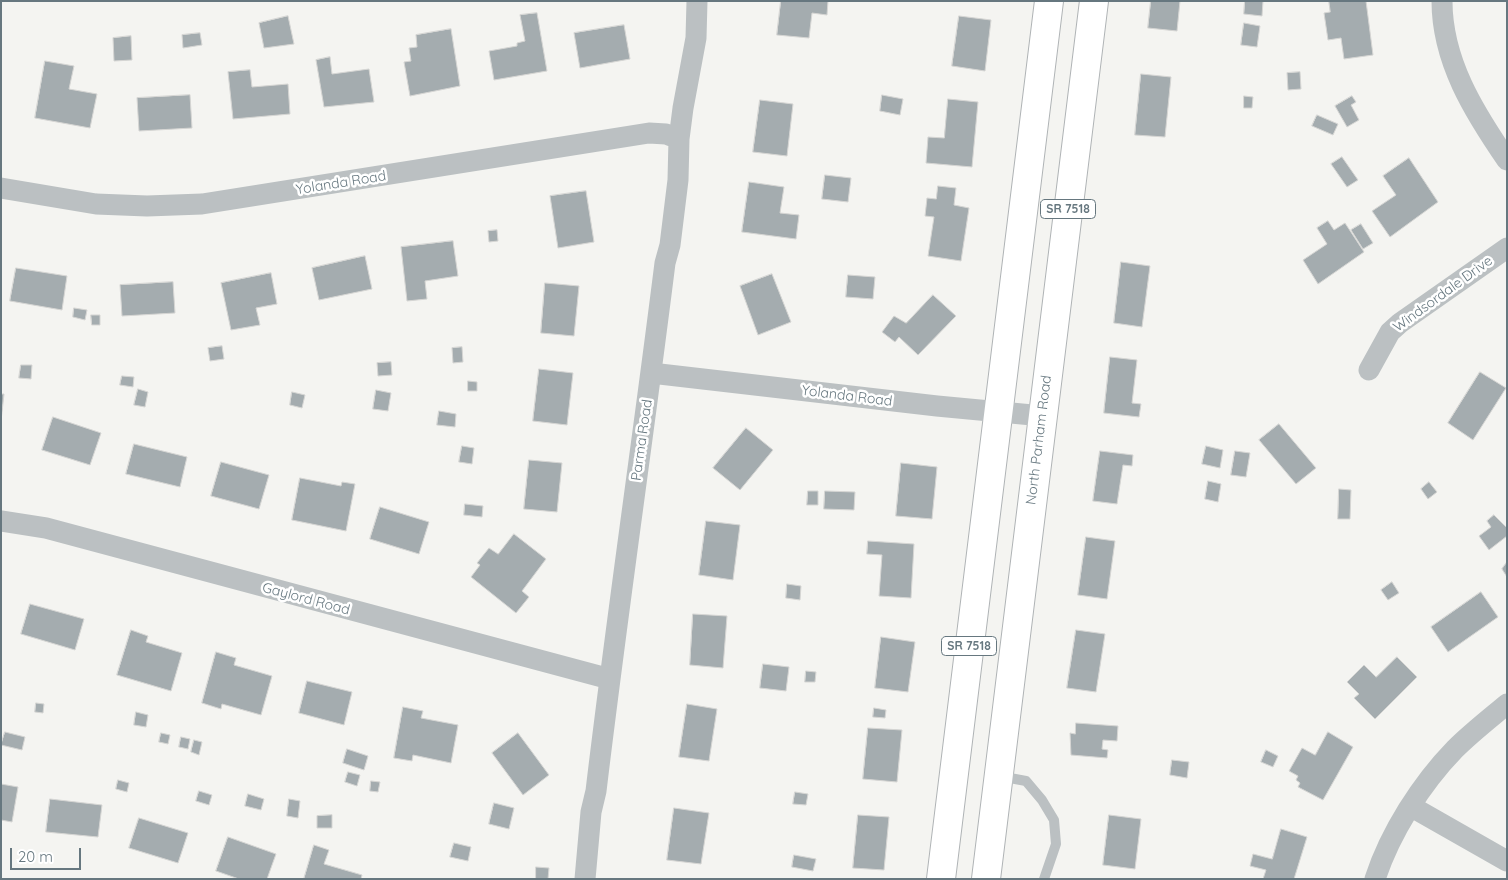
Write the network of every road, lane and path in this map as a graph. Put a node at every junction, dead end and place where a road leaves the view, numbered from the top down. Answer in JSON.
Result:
{"nodes":[{"id":1,"x":697,"y":1,"type":"edge"},
{"id":2,"x":1049,"y":1,"type":"edge"},
{"id":3,"x":1094,"y":1,"type":"edge"},
{"id":4,"x":1442,"y":1,"type":"edge"},
{"id":5,"x":678,"y":139,"type":"junction"},
{"id":6,"x":1507,"y":160,"type":"edge"},
{"id":7,"x":1,"y":188,"type":"edge"},
{"id":8,"x":1507,"y":248,"type":"edge"},
{"id":9,"x":1369,"y":370,"type":"dead end"},
{"id":10,"x":651,"y":373,"type":"junction"},
{"id":11,"x":998,"y":412,"type":"junction"},
{"id":12,"x":1042,"y":416,"type":"junction"},
{"id":13,"x":1,"y":520,"type":"edge"},
{"id":14,"x":610,"y":679,"type":"junction"},
{"id":15,"x":1507,"y":704,"type":"edge"},
{"id":16,"x":998,"y":776,"type":"junction"},
{"id":17,"x":1412,"y":807,"type":"junction"},
{"id":18,"x":1507,"y":861,"type":"edge"},
{"id":19,"x":585,"y":879,"type":"edge"},
{"id":20,"x":941,"y":879,"type":"edge"},
{"id":21,"x":986,"y":879,"type":"edge"},
{"id":22,"x":1044,"y":879,"type":"edge"},
{"id":23,"x":1375,"y":879,"type":"edge"}],
"edges":[{"from":1,"to":5,"type":"street","name":"Parma Road"},
{"from":2,"to":11,"type":"highway","number":"SR 7518"},
{"from":3,"to":12,"type":"highway","name":"North Parham Road","number":"SR 7518"},
{"from":4,"to":6,"type":"street"},
{"from":5,"to":7,"type":"street","name":"Yolanda Road"},
{"from":5,"to":10,"type":"street","name":"Parma Road"},
{"from":8,"to":9,"type":"street","name":"Windsordale Drive"},
{"from":10,"to":11,"type":"street","name":"Yolanda Road"},
{"from":10,"to":14,"type":"street","name":"Parma Road"},
{"from":11,"to":12,"type":"street","name":"Yolanda Road"},
{"from":11,"to":20,"type":"highway","number":"SR 7518"},
{"from":12,"to":16,"type":"highway","name":"North Parham Road","number":"SR 7518"},
{"from":13,"to":14,"type":"street","name":"Gaylord Road"},
{"from":14,"to":19,"type":"street","name":"Parma Road"},
{"from":15,"to":17,"type":"street"},
{"from":16,"to":21,"type":"highway","name":"North Parham Road","number":"SR 7518"},
{"from":16,"to":22,"type":"lane"},
{"from":17,"to":18,"type":"street"},
{"from":17,"to":23,"type":"street"}]}
